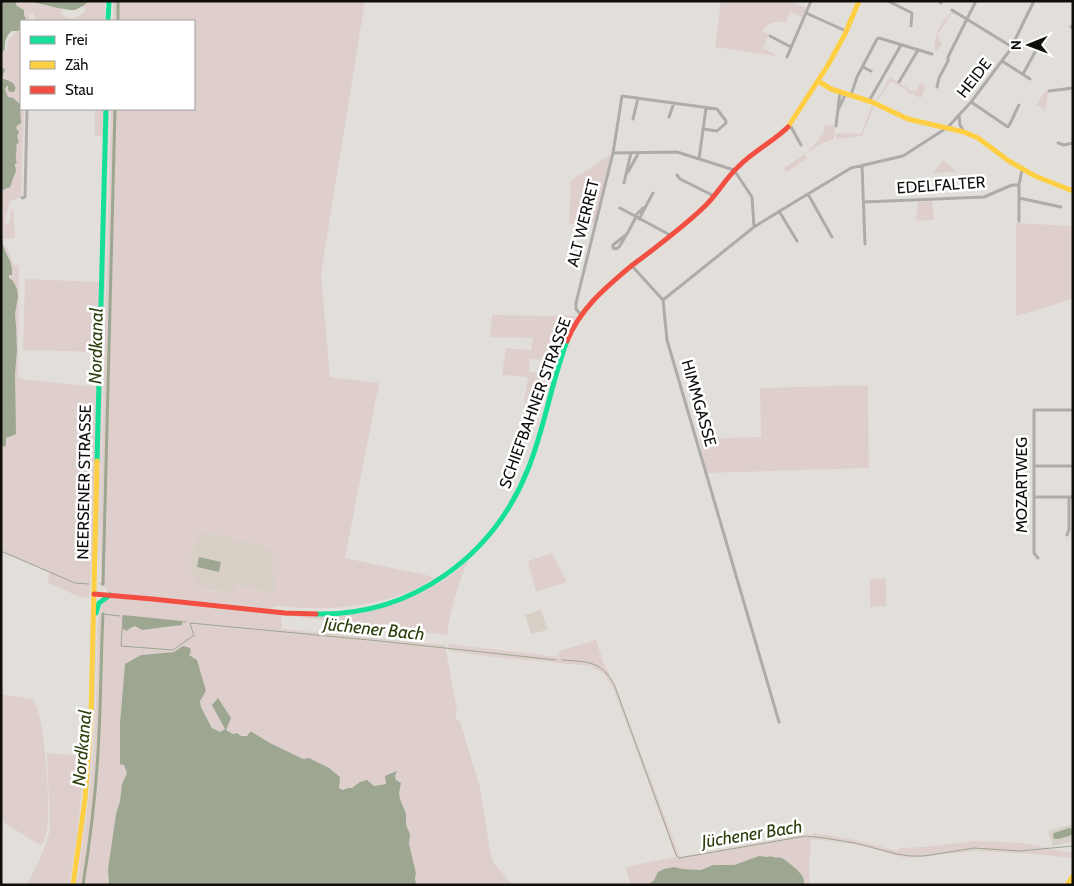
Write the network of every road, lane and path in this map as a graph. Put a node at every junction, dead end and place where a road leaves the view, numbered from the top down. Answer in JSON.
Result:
{"nodes":[{"id":1,"x":109,"y":1,"type":"edge"},
{"id":2,"x":811,"y":1,"type":"edge"},
{"id":3,"x":859,"y":1,"type":"edge"},
{"id":4,"x":888,"y":1,"type":"edge"},
{"id":5,"x":976,"y":1,"type":"edge"},
{"id":6,"x":1034,"y":1,"type":"edge"},
{"id":7,"x":952,"y":10,"type":"dead end"},
{"id":8,"x":806,"y":13,"type":"junction"},
{"id":9,"x":108,"y":20,"type":"edge"},
{"id":10,"x":967,"y":20,"type":"junction"},
{"id":11,"x":911,"y":26,"type":"dead end"},
{"id":12,"x":846,"y":31,"type":"junction"},
{"id":13,"x":770,"y":36,"type":"dead end"},
{"id":14,"x":1040,"y":43,"type":"dead end"},
{"id":15,"x":902,"y":45,"type":"junction"},
{"id":16,"x":791,"y":47,"type":"junction"},
{"id":17,"x":1012,"y":47,"type":"junction"},
{"id":18,"x":918,"y":50,"type":"junction"},
{"id":19,"x":932,"y":54,"type":"dead end"},
{"id":20,"x":787,"y":57,"type":"dead end"},
{"id":21,"x":1002,"y":61,"type":"junction"},
{"id":22,"x":863,"y":67,"type":"junction"},
{"id":23,"x":871,"y":71,"type":"dead end"},
{"id":24,"x":1024,"y":74,"type":"junction"},
{"id":25,"x":1030,"y":79,"type":"dead end"},
{"id":26,"x":818,"y":81,"type":"junction"},
{"id":27,"x":899,"y":82,"type":"dead end"},
{"id":28,"x":937,"y":87,"type":"dead end"},
{"id":29,"x":1073,"y":88,"type":"edge"},
{"id":30,"x":1049,"y":91,"type":"dead end"},
{"id":31,"x":846,"y":94,"type":"junction"},
{"id":32,"x":638,"y":98,"type":"junction"},
{"id":33,"x":869,"y":101,"type":"junction"},
{"id":34,"x":971,"y":102,"type":"junction"},
{"id":35,"x":674,"y":103,"type":"junction"},
{"id":36,"x":1019,"y":105,"type":"dead end"},
{"id":37,"x":706,"y":108,"type":"junction"},
{"id":38,"x":27,"y":110,"type":"edge"},
{"id":39,"x":106,"y":110,"type":"edge"},
{"id":40,"x":838,"y":110,"type":"junction"},
{"id":41,"x":959,"y":116,"type":"junction"},
{"id":42,"x":669,"y":117,"type":"dead end"},
{"id":43,"x":633,"y":119,"type":"dead end"},
{"id":44,"x":790,"y":126,"type":"junction"},
{"id":45,"x":836,"y":126,"type":"dead end"},
{"id":46,"x":948,"y":127,"type":"junction"},
{"id":47,"x":933,"y":128,"type":"junction"},
{"id":48,"x":703,"y":129,"type":"junction"},
{"id":49,"x":964,"y":132,"type":"junction"},
{"id":50,"x":933,"y":136,"type":"junction"},
{"id":51,"x":1058,"y":143,"type":"dead end"},
{"id":52,"x":1073,"y":143,"type":"edge"},
{"id":53,"x":801,"y":144,"type":"dead end"},
{"id":54,"x":613,"y":153,"type":"junction"},
{"id":55,"x":631,"y":153,"type":"junction"},
{"id":56,"x":638,"y":153,"type":"junction"},
{"id":57,"x":699,"y":159,"type":"junction"},
{"id":58,"x":862,"y":165,"type":"junction"},
{"id":59,"x":734,"y":170,"type":"junction"},
{"id":60,"x":1022,"y":170,"type":"junction"},
{"id":61,"x":677,"y":175,"type":"dead end"},
{"id":62,"x":625,"y":178,"type":"junction"},
{"id":63,"x":624,"y":183,"type":"dead end"},
{"id":64,"x":1019,"y":185,"type":"junction"},
{"id":65,"x":1073,"y":191,"type":"edge"},
{"id":66,"x":653,"y":193,"type":"dead end"},
{"id":67,"x":808,"y":194,"type":"junction"},
{"id":68,"x":714,"y":196,"type":"junction"},
{"id":69,"x":22,"y":198,"type":"dead end"},
{"id":70,"x":1019,"y":198,"type":"junction"},
{"id":71,"x":864,"y":202,"type":"junction"},
{"id":72,"x":620,"y":208,"type":"dead end"},
{"id":73,"x":1060,"y":208,"type":"dead end"},
{"id":74,"x":779,"y":211,"type":"junction"},
{"id":75,"x":637,"y":217,"type":"junction"},
{"id":76,"x":1019,"y":221,"type":"dead end"},
{"id":77,"x":754,"y":227,"type":"junction"},
{"id":78,"x":627,"y":234,"type":"junction"},
{"id":79,"x":670,"y":235,"type":"junction"},
{"id":80,"x":832,"y":237,"type":"dead end"},
{"id":81,"x":797,"y":241,"type":"dead end"},
{"id":82,"x":866,"y":244,"type":"dead end"},
{"id":83,"x":632,"y":266,"type":"junction"},
{"id":84,"x":663,"y":300,"type":"junction"},
{"id":85,"x":580,"y":315,"type":"junction"},
{"id":86,"x":1073,"y":410,"type":"edge"},
{"id":87,"x":1034,"y":466,"type":"junction"},
{"id":88,"x":1073,"y":466,"type":"edge"},
{"id":89,"x":1034,"y":497,"type":"junction"},
{"id":90,"x":1071,"y":497,"type":"edge"},
{"id":91,"x":1067,"y":535,"type":"dead end"},
{"id":92,"x":1038,"y":558,"type":"dead end"},
{"id":93,"x":94,"y":594,"type":"junction"},
{"id":94,"x":110,"y":595,"type":"junction"},
{"id":95,"x":94,"y":620,"type":"junction"},
{"id":96,"x":779,"y":722,"type":"dead end"},
{"id":97,"x":1073,"y":876,"type":"edge"},
{"id":98,"x":73,"y":885,"type":"edge"},
{"id":99,"x":1067,"y":885,"type":"edge"}],
"edges":[{"from":1,"to":9,"type":"street"},
{"from":2,"to":8,"type":"street"},
{"from":3,"to":12,"type":"street","name":"SCHIEFBAHNER STRASSE"},
{"from":4,"to":11,"type":"street"},
{"from":5,"to":10,"type":"street"},
{"from":6,"to":17,"type":"street","name":"HEIDE"},
{"from":7,"to":10,"type":"street"},
{"from":8,"to":12,"type":"street"},
{"from":8,"to":16,"type":"street"},
{"from":10,"to":17,"type":"street"},
{"from":10,"to":28,"type":"street"},
{"from":12,"to":26,"type":"street","name":"SCHIEFBAHNER STRASSE"},
{"from":13,"to":16,"type":"street"},
{"from":14,"to":24,"type":"street"},
{"from":15,"to":18,"type":"street"},
{"from":15,"to":22,"type":"street"},
{"from":15,"to":33,"type":"street"},
{"from":16,"to":20,"type":"street"},
{"from":17,"to":21,"type":"street","name":"HEIDE"},
{"from":18,"to":19,"type":"street"},
{"from":18,"to":27,"type":"street"},
{"from":21,"to":24,"type":"street"},
{"from":21,"to":34,"type":"street","name":"HEIDE"},
{"from":22,"to":23,"type":"street"},
{"from":22,"to":31,"type":"street"},
{"from":24,"to":25,"type":"street"},
{"from":26,"to":31,"type":"street"},
{"from":26,"to":44,"type":"street","name":"SCHIEFBAHNER STRASSE"},
{"from":29,"to":30,"type":"street"},
{"from":31,"to":33,"type":"street"},
{"from":31,"to":40,"type":"street"},
{"from":31,"to":40,"type":"street"},
{"from":32,"to":35,"type":"street"},
{"from":32,"to":43,"type":"street"},
{"from":32,"to":54,"type":"street","name":"ALT WERRET"},
{"from":33,"to":47,"type":"street"},
{"from":34,"to":36,"type":"street"},
{"from":34,"to":41,"type":"street","name":"HEIDE"},
{"from":35,"to":37,"type":"street"},
{"from":35,"to":42,"type":"street"},
{"from":37,"to":48,"type":"street"},
{"from":37,"to":48,"type":"street"},
{"from":38,"to":69,"type":"street"},
{"from":39,"to":93,"type":"street","name":"NEERSENER STRASSE"},
{"from":40,"to":45,"type":"street"},
{"from":41,"to":46,"type":"street","name":"HEIDE"},
{"from":41,"to":49,"type":"street","name":"HEIDE"},
{"from":44,"to":53,"type":"street"},
{"from":44,"to":59,"type":"street","name":"SCHIEFBAHNER STRASSE"},
{"from":46,"to":47,"type":"street"},
{"from":46,"to":49,"type":"street"},
{"from":46,"to":50,"type":"street","name":"HEIDE"},
{"from":47,"to":50,"type":"street"},
{"from":48,"to":57,"type":"street"},
{"from":49,"to":60,"type":"street"},
{"from":50,"to":58,"type":"street","name":"HEIDE"},
{"from":51,"to":52,"type":"street"},
{"from":54,"to":55,"type":"street"},
{"from":54,"to":85,"type":"street","name":"ALT WERRET"},
{"from":55,"to":56,"type":"street"},
{"from":55,"to":62,"type":"street","name":"ALT WERRET"},
{"from":56,"to":57,"type":"street"},
{"from":56,"to":62,"type":"street","name":"ALT WERRET"},
{"from":57,"to":59,"type":"street"},
{"from":58,"to":67,"type":"street","name":"HEIDE"},
{"from":58,"to":71,"type":"street"},
{"from":59,"to":68,"type":"street","name":"SCHIEFBAHNER STRASSE"},
{"from":59,"to":77,"type":"street"},
{"from":60,"to":64,"type":"street"},
{"from":60,"to":65,"type":"street"},
{"from":61,"to":68,"type":"street"},
{"from":62,"to":63,"type":"street","name":"ALT WERRET"},
{"from":64,"to":70,"type":"street"},
{"from":64,"to":71,"type":"street","name":"EDELFALTER"},
{"from":66,"to":75,"type":"street"},
{"from":67,"to":74,"type":"street","name":"HEIDE"},
{"from":67,"to":80,"type":"street"},
{"from":68,"to":79,"type":"street","name":"SCHIEFBAHNER STRASSE"},
{"from":70,"to":73,"type":"street"},
{"from":70,"to":76,"type":"street"},
{"from":71,"to":82,"type":"street"},
{"from":72,"to":75,"type":"street"},
{"from":74,"to":77,"type":"street","name":"HEIDE"},
{"from":74,"to":81,"type":"street"},
{"from":75,"to":78,"type":"street"},
{"from":75,"to":79,"type":"street"},
{"from":77,"to":84,"type":"street","name":"HEIDE"},
{"from":78,"to":78,"type":"street"},
{"from":79,"to":83,"type":"street","name":"SCHIEFBAHNER STRASSE"},
{"from":83,"to":84,"type":"street"},
{"from":83,"to":85,"type":"street","name":"SCHIEFBAHNER STRASSE"},
{"from":84,"to":96,"type":"street","name":"HIMMGASSE"},
{"from":85,"to":94,"type":"street","name":"SCHIEFBAHNER STRASSE"},
{"from":86,"to":87,"type":"street","name":"MOZARTWEG"},
{"from":87,"to":88,"type":"street"},
{"from":87,"to":89,"type":"street","name":"MOZARTWEG"},
{"from":89,"to":90,"type":"street"},
{"from":89,"to":92,"type":"street","name":"MOZARTWEG"},
{"from":90,"to":91,"type":"street"},
{"from":93,"to":94,"type":"street","name":"SCHIEFBAHNER STRASSE"},
{"from":93,"to":95,"type":"street","name":"NEERSENER STRASSE"},
{"from":94,"to":95,"type":"street"},
{"from":95,"to":98,"type":"street","name":"NEERSENER STRASSE"},
{"from":97,"to":99,"type":"street"}]}
